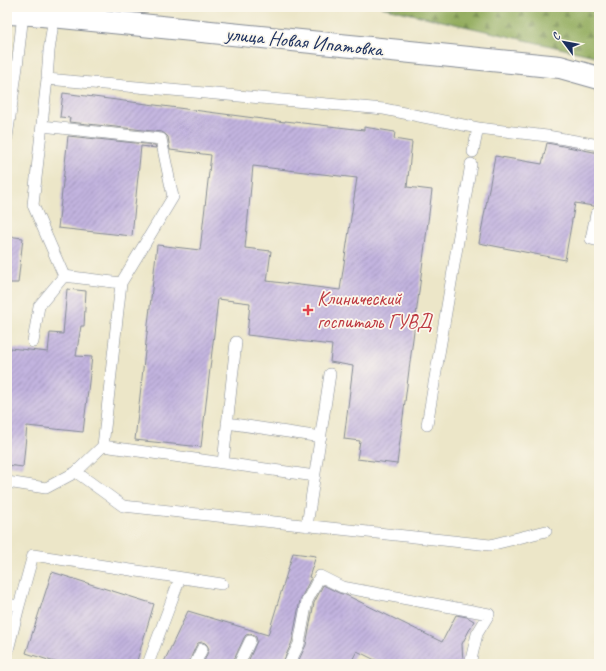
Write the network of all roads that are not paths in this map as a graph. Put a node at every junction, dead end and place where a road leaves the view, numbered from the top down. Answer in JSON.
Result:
{"nodes":[{"id":1,"x":15,"y":13,"type":"edge"},
{"id":2,"x":54,"y":16,"type":"junction"},
{"id":3,"x":599,"y":78,"type":"edge"},
{"id":4,"x":46,"y":79,"type":"junction"},
{"id":5,"x":42,"y":126,"type":"junction"},
{"id":6,"x":478,"y":128,"type":"junction"},
{"id":7,"x":7,"y":137,"type":"edge"},
{"id":8,"x":599,"y":145,"type":"edge"},
{"id":9,"x":473,"y":152,"type":"dead end"},
{"id":10,"x":471,"y":164,"type":"dead end"},
{"id":11,"x":596,"y":214,"type":"dead end"},
{"id":12,"x":599,"y":241,"type":"edge"},
{"id":13,"x":64,"y":276,"type":"junction"},
{"id":14,"x":121,"y":283,"type":"junction"},
{"id":15,"x":33,"y":342,"type":"dead end"},
{"id":16,"x":236,"y":342,"type":"dead end"},
{"id":17,"x":330,"y":374,"type":"dead end"},
{"id":18,"x":227,"y":423,"type":"junction"},
{"id":19,"x":426,"y":425,"type":"dead end"},
{"id":20,"x":321,"y":436,"type":"junction"},
{"id":21,"x":103,"y":446,"type":"junction"},
{"id":22,"x":223,"y":464,"type":"junction"},
{"id":23,"x":76,"y":472,"type":"junction"},
{"id":24,"x":315,"y":476,"type":"junction"},
{"id":25,"x":7,"y":482,"type":"edge"},
{"id":26,"x":307,"y":526,"type":"junction"},
{"id":27,"x":546,"y":531,"type":"dead end"},
{"id":28,"x":180,"y":578,"type":"junction"},
{"id":29,"x":222,"y":584,"type":"dead end"},
{"id":30,"x":7,"y":604,"type":"edge"},
{"id":31,"x":19,"y":606,"type":"junction"},
{"id":32,"x":250,"y":641,"type":"dead end"},
{"id":33,"x":202,"y":649,"type":"dead end"},
{"id":34,"x":7,"y":654,"type":"edge"},
{"id":35,"x":148,"y":664,"type":"edge"},
{"id":36,"x":194,"y":664,"type":"edge"},
{"id":37,"x":239,"y":664,"type":"edge"},
{"id":38,"x":289,"y":664,"type":"edge"},
{"id":39,"x":470,"y":664,"type":"edge"}],
"edges":[{"from":1,"to":2,"type":"street","name":"улица Новая Ипатовка"},
{"from":1,"to":7,"type":"lane"},
{"from":2,"to":3,"type":"street","name":"улица Новая Ипатовка"},
{"from":2,"to":4,"type":"lane"},
{"from":4,"to":5,"type":"lane"},
{"from":4,"to":6,"type":"lane"},
{"from":5,"to":13,"type":"lane"},
{"from":5,"to":14,"type":"lane"},
{"from":6,"to":8,"type":"lane"},
{"from":6,"to":9,"type":"lane"},
{"from":10,"to":19,"type":"lane"},
{"from":11,"to":12,"type":"lane"},
{"from":13,"to":14,"type":"lane"},
{"from":13,"to":15,"type":"lane"},
{"from":14,"to":21,"type":"lane"},
{"from":16,"to":18,"type":"lane"},
{"from":17,"to":20,"type":"lane"},
{"from":18,"to":20,"type":"lane"},
{"from":18,"to":22,"type":"lane"},
{"from":20,"to":24,"type":"lane"},
{"from":21,"to":22,"type":"lane"},
{"from":21,"to":23,"type":"lane"},
{"from":22,"to":24,"type":"lane"},
{"from":23,"to":25,"type":"lane"},
{"from":23,"to":26,"type":"lane"},
{"from":24,"to":26,"type":"lane"},
{"from":26,"to":27,"type":"lane"},
{"from":28,"to":29,"type":"lane"},
{"from":28,"to":31,"type":"lane"},
{"from":28,"to":35,"type":"lane"},
{"from":30,"to":31,"type":"lane"},
{"from":31,"to":34,"type":"lane"},
{"from":32,"to":37,"type":"lane"},
{"from":33,"to":36,"type":"lane"},
{"from":38,"to":39,"type":"lane"}]}
